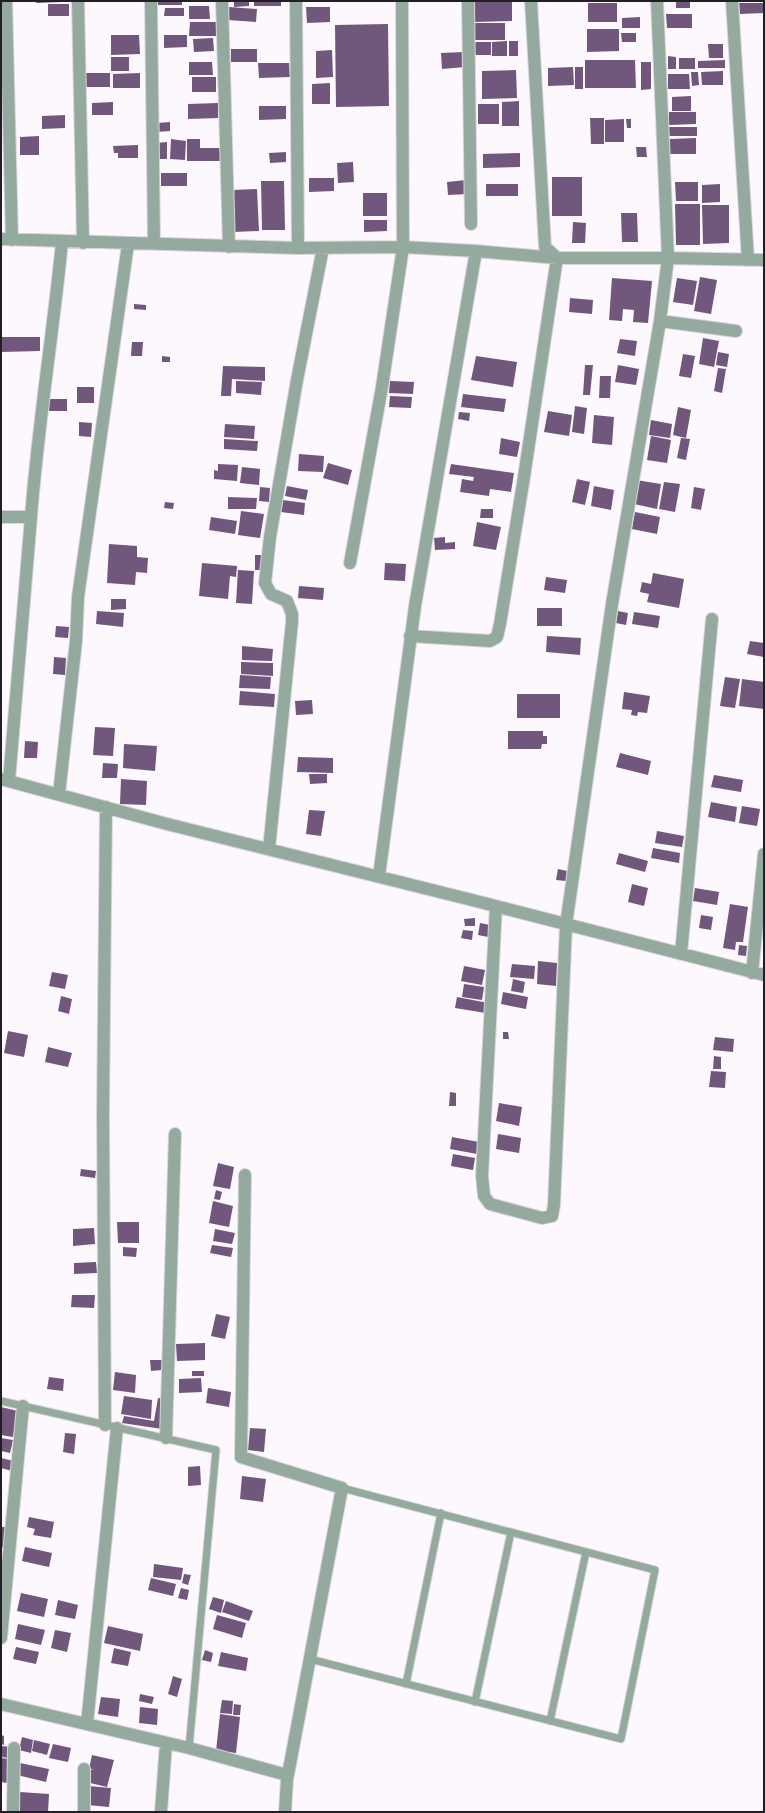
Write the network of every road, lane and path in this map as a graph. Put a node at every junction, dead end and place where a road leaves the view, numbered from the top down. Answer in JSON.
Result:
{"nodes":[{"id":1,"x":6,"y":1,"type":"edge"},
{"id":2,"x":78,"y":1,"type":"edge"},
{"id":3,"x":151,"y":1,"type":"edge"},
{"id":4,"x":222,"y":1,"type":"edge"},
{"id":5,"x":296,"y":1,"type":"edge"},
{"id":6,"x":402,"y":1,"type":"edge"},
{"id":7,"x":468,"y":1,"type":"edge"},
{"id":8,"x":531,"y":1,"type":"edge"},
{"id":9,"x":657,"y":1,"type":"edge"},
{"id":10,"x":732,"y":1,"type":"edge"},
{"id":11,"x":471,"y":224,"type":"dead end"},
{"id":12,"x":7,"y":240,"type":"edge"},
{"id":13,"x":62,"y":242,"type":"junction"},
{"id":14,"x":83,"y":243,"type":"junction"},
{"id":15,"x":128,"y":244,"type":"junction"},
{"id":16,"x":154,"y":244,"type":"junction"},
{"id":17,"x":229,"y":247,"type":"junction"},
{"id":18,"x":403,"y":247,"type":"junction"},
{"id":19,"x":298,"y":248,"type":"junction"},
{"id":20,"x":323,"y":248,"type":"junction"},
{"id":21,"x":476,"y":251,"type":"junction"},
{"id":22,"x":557,"y":258,"type":"junction"},
{"id":23,"x":668,"y":258,"type":"junction"},
{"id":24,"x":748,"y":260,"type":"junction"},
{"id":25,"x":764,"y":260,"type":"edge"},
{"id":26,"x":660,"y":321,"type":"junction"},
{"id":27,"x":736,"y":331,"type":"dead end"},
{"id":28,"x":1,"y":517,"type":"edge"},
{"id":29,"x":31,"y":518,"type":"junction"},
{"id":30,"x":350,"y":563,"type":"dead end"},
{"id":31,"x":712,"y":619,"type":"dead end"},
{"id":32,"x":410,"y":636,"type":"junction"},
{"id":33,"x":5,"y":780,"type":"edge"},
{"id":34,"x":59,"y":794,"type":"junction"},
{"id":35,"x":106,"y":807,"type":"junction"},
{"id":36,"x":269,"y":849,"type":"junction"},
{"id":37,"x":764,"y":854,"type":"edge"},
{"id":38,"x":379,"y":876,"type":"junction"},
{"id":39,"x":496,"y":906,"type":"junction"},
{"id":40,"x":566,"y":925,"type":"junction"},
{"id":41,"x":681,"y":954,"type":"junction"},
{"id":42,"x":758,"y":974,"type":"edge"},
{"id":43,"x":175,"y":1134,"type":"dead end"},
{"id":44,"x":245,"y":1175,"type":"dead end"},
{"id":45,"x":1,"y":1401,"type":"edge"},
{"id":46,"x":23,"y":1406,"type":"junction"},
{"id":47,"x":111,"y":1426,"type":"junction"},
{"id":48,"x":166,"y":1438,"type":"junction"},
{"id":49,"x":342,"y":1488,"type":"junction"},
{"id":50,"x":441,"y":1513,"type":"junction"},
{"id":51,"x":511,"y":1532,"type":"junction"},
{"id":52,"x":586,"y":1552,"type":"junction"},
{"id":53,"x":1,"y":1638,"type":"edge"},
{"id":54,"x":310,"y":1659,"type":"junction"},
{"id":55,"x":406,"y":1684,"type":"junction"},
{"id":56,"x":475,"y":1702,"type":"junction"},
{"id":57,"x":1,"y":1704,"type":"edge"},
{"id":58,"x":550,"y":1721,"type":"junction"},
{"id":59,"x":87,"y":1724,"type":"junction"},
{"id":60,"x":14,"y":1748,"type":"dead end"},
{"id":61,"x":165,"y":1748,"type":"junction"},
{"id":62,"x":189,"y":1748,"type":"junction"},
{"id":63,"x":84,"y":1769,"type":"dead end"},
{"id":64,"x":287,"y":1780,"type":"junction"},
{"id":65,"x":285,"y":1807,"type":"edge"},
{"id":66,"x":13,"y":1812,"type":"edge"},
{"id":67,"x":84,"y":1812,"type":"edge"},
{"id":68,"x":161,"y":1812,"type":"edge"}],
"edges":[{"from":1,"to":12,"type":"street"},
{"from":2,"to":14,"type":"street"},
{"from":3,"to":16,"type":"street"},
{"from":4,"to":17,"type":"street"},
{"from":5,"to":19,"type":"street"},
{"from":6,"to":18,"type":"street"},
{"from":7,"to":11,"type":"street"},
{"from":8,"to":22,"type":"street"},
{"from":9,"to":23,"type":"street"},
{"from":10,"to":24,"type":"street"},
{"from":12,"to":13,"type":"street"},
{"from":13,"to":14,"type":"street"},
{"from":13,"to":29,"type":"street"},
{"from":14,"to":15,"type":"street"},
{"from":15,"to":16,"type":"street"},
{"from":15,"to":34,"type":"street"},
{"from":16,"to":17,"type":"street"},
{"from":17,"to":19,"type":"street"},
{"from":18,"to":20,"type":"street"},
{"from":18,"to":21,"type":"street"},
{"from":18,"to":30,"type":"street"},
{"from":19,"to":20,"type":"street"},
{"from":20,"to":36,"type":"street"},
{"from":21,"to":22,"type":"street"},
{"from":21,"to":32,"type":"street"},
{"from":22,"to":23,"type":"street"},
{"from":22,"to":32,"type":"street"},
{"from":23,"to":24,"type":"street"},
{"from":23,"to":26,"type":"street"},
{"from":24,"to":25,"type":"street"},
{"from":26,"to":27,"type":"street"},
{"from":26,"to":40,"type":"street"},
{"from":28,"to":29,"type":"street"},
{"from":29,"to":33,"type":"street"},
{"from":31,"to":41,"type":"street"},
{"from":32,"to":38,"type":"street"},
{"from":33,"to":34,"type":"street"},
{"from":34,"to":35,"type":"street"},
{"from":35,"to":36,"type":"street"},
{"from":35,"to":47,"type":"street"},
{"from":36,"to":38,"type":"street"},
{"from":37,"to":42,"type":"street"},
{"from":38,"to":39,"type":"street"},
{"from":39,"to":40,"type":"street"},
{"from":39,"to":40,"type":"street"},
{"from":40,"to":41,"type":"street"},
{"from":41,"to":42,"type":"street"},
{"from":43,"to":48,"type":"street"},
{"from":44,"to":49,"type":"street"},
{"from":45,"to":46,"type":"lane"},
{"from":46,"to":47,"type":"lane"},
{"from":46,"to":53,"type":"street"},
{"from":47,"to":48,"type":"lane"},
{"from":47,"to":59,"type":"street"},
{"from":48,"to":62,"type":"lane"},
{"from":49,"to":50,"type":"lane"},
{"from":49,"to":54,"type":"street"},
{"from":50,"to":51,"type":"lane"},
{"from":50,"to":55,"type":"lane"},
{"from":51,"to":52,"type":"lane"},
{"from":51,"to":56,"type":"lane"},
{"from":52,"to":58,"type":"lane"},
{"from":52,"to":58,"type":"lane"},
{"from":54,"to":55,"type":"lane"},
{"from":54,"to":64,"type":"street"},
{"from":55,"to":56,"type":"lane"},
{"from":56,"to":58,"type":"lane"},
{"from":57,"to":59,"type":"street"},
{"from":59,"to":61,"type":"street"},
{"from":60,"to":66,"type":"street"},
{"from":61,"to":62,"type":"street"},
{"from":61,"to":68,"type":"street"},
{"from":62,"to":64,"type":"street"},
{"from":63,"to":67,"type":"street"},
{"from":64,"to":65,"type":"street"}]}
